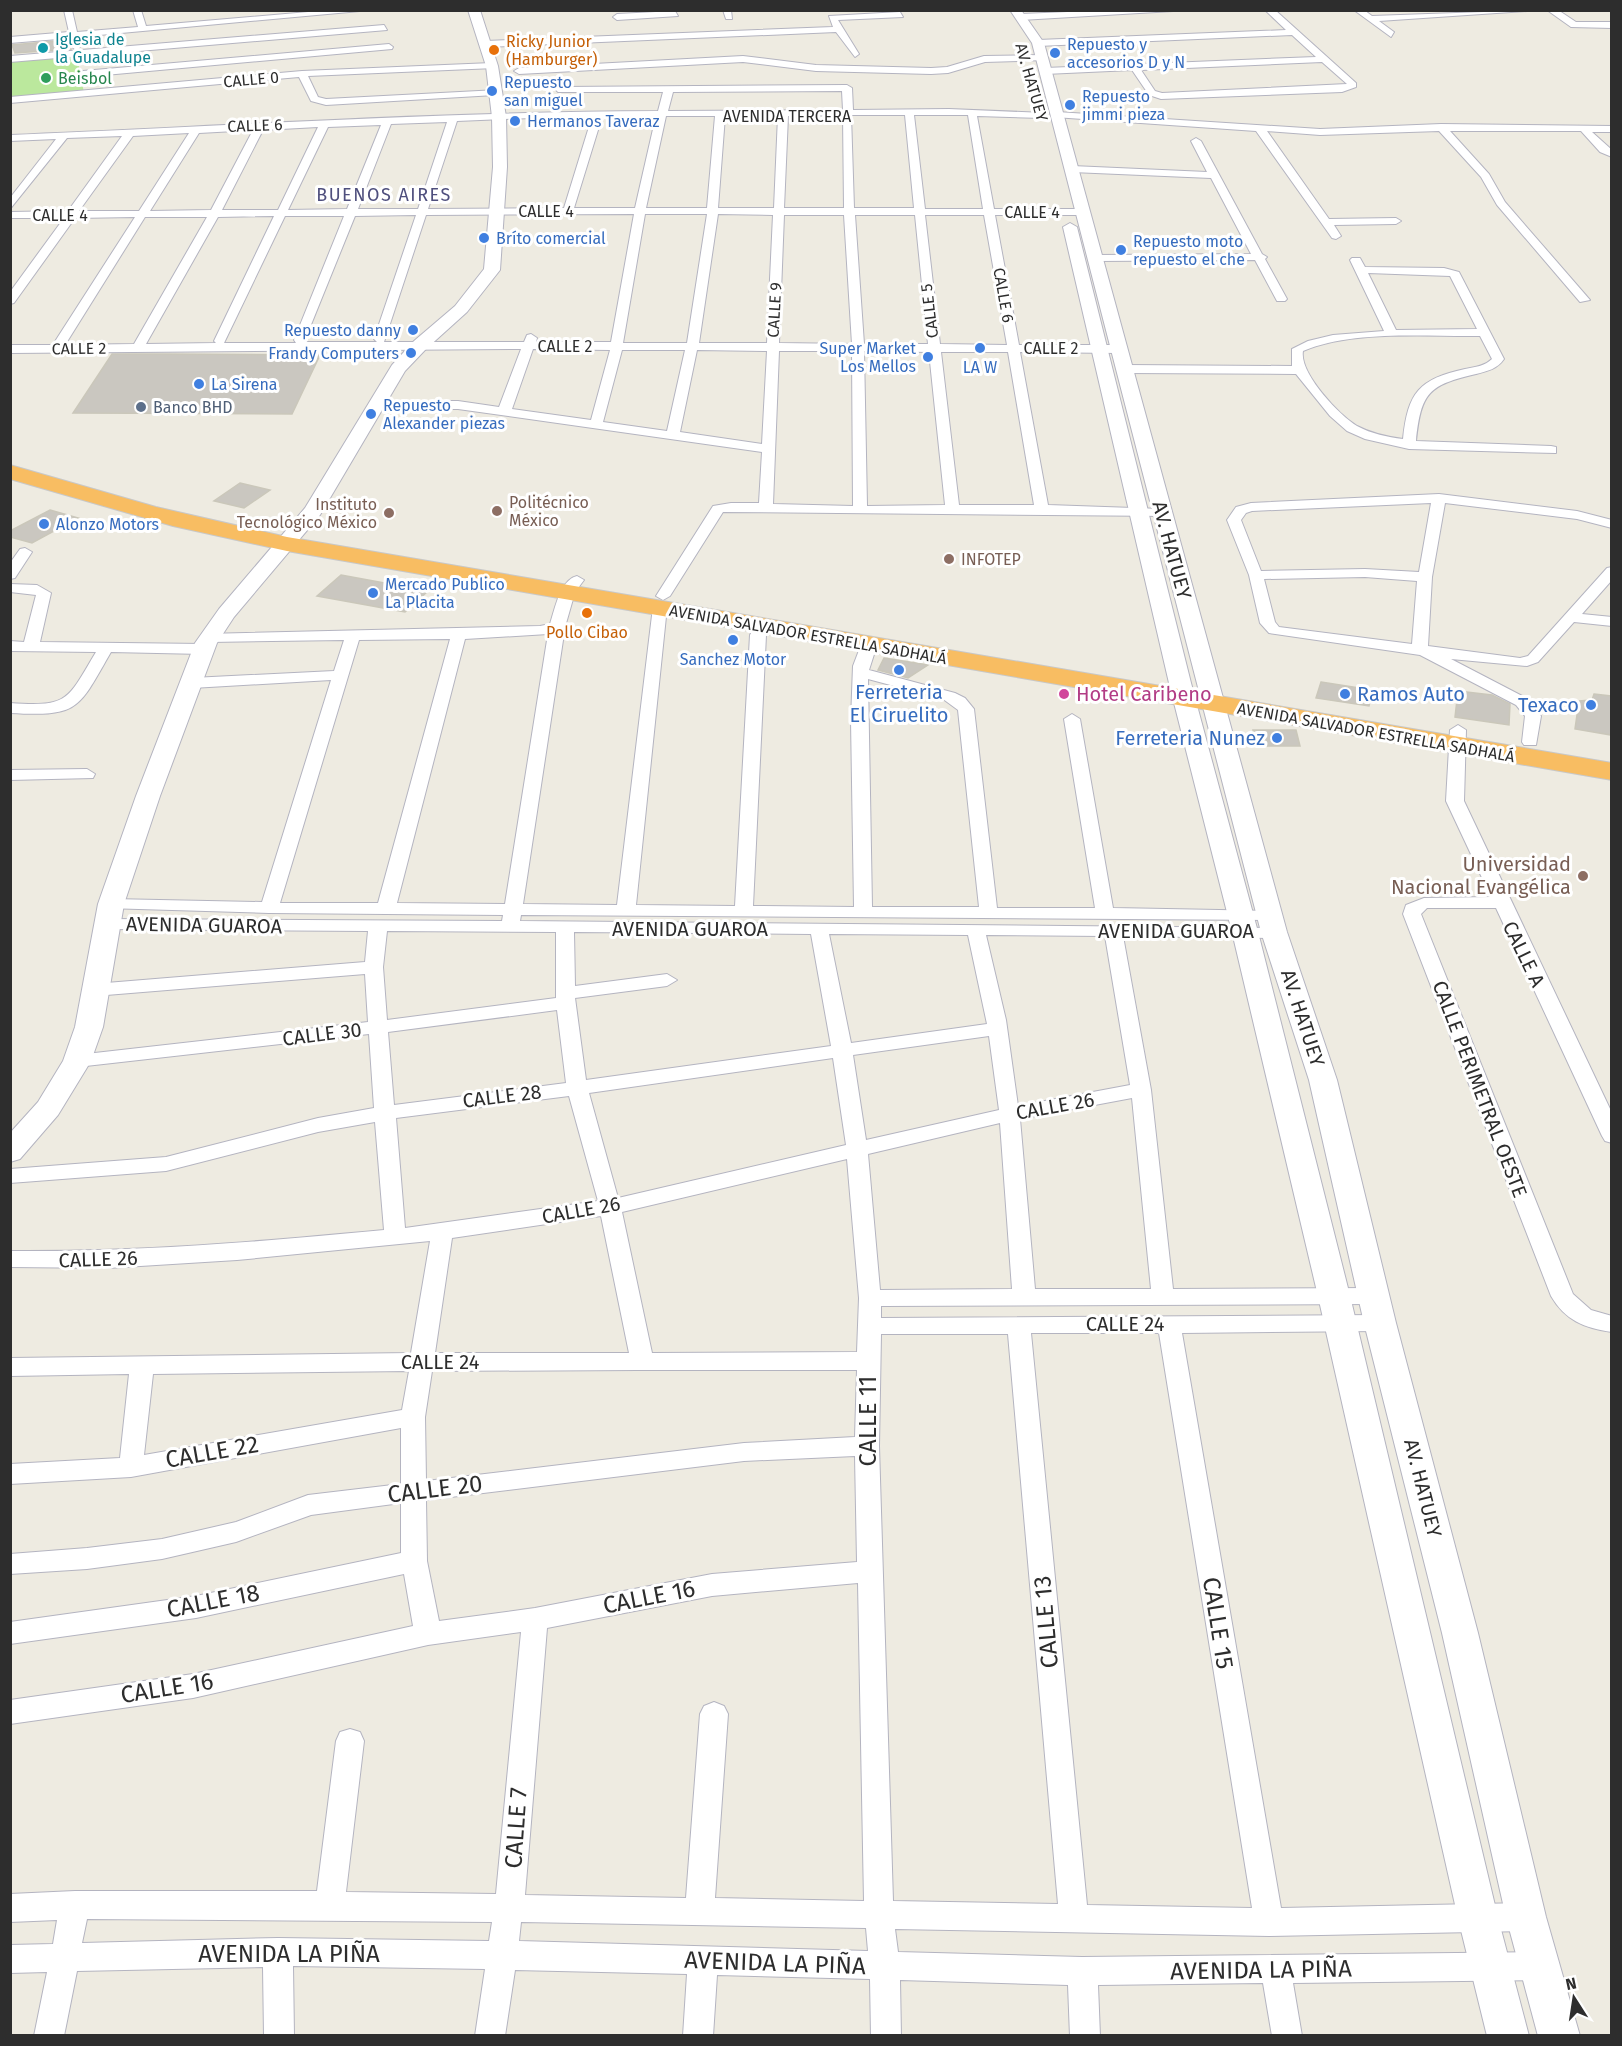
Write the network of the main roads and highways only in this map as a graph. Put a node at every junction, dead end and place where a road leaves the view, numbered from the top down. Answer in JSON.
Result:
{"nodes":[{"id":1,"x":474,"y":10,"type":"edge"},
{"id":2,"x":1001,"y":10,"type":"edge"},
{"id":3,"x":1018,"y":14,"type":"edge"},
{"id":4,"x":1029,"y":64,"type":"road end"},
{"id":5,"x":1043,"y":112,"type":"junction"},
{"id":6,"x":1075,"y":214,"type":"junction"},
{"id":7,"x":10,"y":457,"type":"edge"},
{"id":8,"x":10,"y":472,"type":"edge"},
{"id":9,"x":291,"y":539,"type":"junction"},
{"id":10,"x":662,"y":602,"type":"junction"},
{"id":11,"x":1197,"y":694,"type":"junction"},
{"id":12,"x":1457,"y":738,"type":"junction"},
{"id":13,"x":1611,"y":757,"type":"edge"},
{"id":14,"x":1611,"y":772,"type":"edge"},
{"id":15,"x":1258,"y":923,"type":"junction"},
{"id":16,"x":10,"y":1152,"type":"edge"},
{"id":17,"x":1508,"y":2036,"type":"edge"},
{"id":18,"x":1559,"y":2036,"type":"edge"}],
"edges":[{"from":1,"to":9,"type":"main road"},
{"from":2,"to":4,"type":"main road","name":"AV. HATUEY"},
{"from":3,"to":5,"type":"main road","name":"AV. HATUEY"},
{"from":5,"to":6,"type":"main road","name":"AV. HATUEY"},
{"from":5,"to":6,"type":"main road","name":"AV. HATUEY"},
{"from":6,"to":11,"type":"main road","name":"AV. HATUEY"},
{"from":6,"to":11,"type":"main road","name":"AV. HATUEY"},
{"from":7,"to":9,"type":"highway","name":"AVENIDA SALVADOR ESTRELLA SADHALÁ"},
{"from":8,"to":9,"type":"highway","name":"AVENIDA SALVADOR ESTRELLA SADHALÁ"},
{"from":9,"to":10,"type":"highway","name":"AVENIDA SALVADOR ESTRELLA SADHALÁ"},
{"from":9,"to":16,"type":"main road"},
{"from":10,"to":11,"type":"highway","name":"AVENIDA SALVADOR ESTRELLA SADHALÁ"},
{"from":10,"to":11,"type":"highway","name":"AVENIDA SALVADOR ESTRELLA SADHALÁ"},
{"from":11,"to":12,"type":"highway","name":"AVENIDA SALVADOR ESTRELLA SADHALÁ"},
{"from":11,"to":15,"type":"main road","name":"AV. HATUEY"},
{"from":12,"to":13,"type":"highway","name":"AVENIDA SALVADOR ESTRELLA SADHALÁ"},
{"from":12,"to":14,"type":"highway","name":"AVENIDA SALVADOR ESTRELLA SADHALÁ"},
{"from":15,"to":17,"type":"main road","name":"AV. HATUEY"},
{"from":15,"to":18,"type":"main road","name":"AV. HATUEY"}]}
